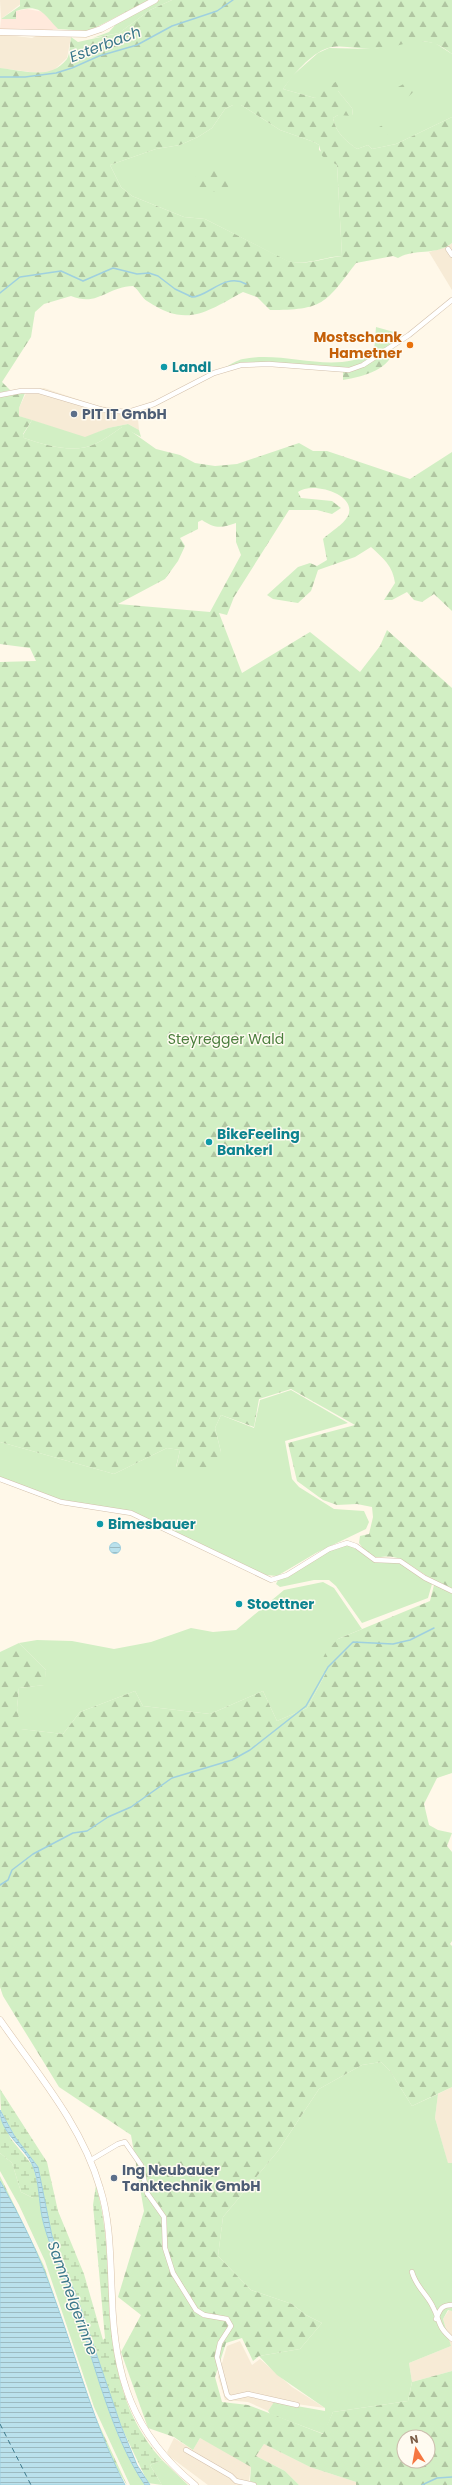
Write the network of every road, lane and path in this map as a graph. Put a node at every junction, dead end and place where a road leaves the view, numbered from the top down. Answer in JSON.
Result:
{"nodes":[{"id":1,"x":155,"y":0,"type":"edge"},
{"id":2,"x":0,"y":32,"type":"edge"},
{"id":3,"x":448,"y":249,"type":"dead end"},
{"id":4,"x":452,"y":255,"type":"edge"},
{"id":5,"x":452,"y":300,"type":"edge"},
{"id":6,"x":0,"y":395,"type":"edge"},
{"id":7,"x":0,"y":1479,"type":"edge"},
{"id":8,"x":452,"y":1591,"type":"edge"},
{"id":9,"x":0,"y":2020,"type":"edge"},
{"id":10,"x":91,"y":2160,"type":"junction"},
{"id":11,"x":412,"y":2272,"type":"dead end"},
{"id":12,"x":452,"y":2305,"type":"edge"},
{"id":13,"x":436,"y":2319,"type":"junction"},
{"id":14,"x":452,"y":2339,"type":"edge"},
{"id":15,"x":297,"y":2405,"type":"dead end"},
{"id":16,"x":186,"y":2450,"type":"dead end"},
{"id":17,"x":236,"y":2481,"type":"junction"},
{"id":18,"x":195,"y":2485,"type":"edge"},
{"id":19,"x":230,"y":2485,"type":"edge"},
{"id":20,"x":254,"y":2485,"type":"edge"}],
"edges":[{"from":1,"to":2,"type":"main road"},
{"from":3,"to":4,"type":"street"},
{"from":5,"to":6,"type":"street"},
{"from":7,"to":8,"type":"street"},
{"from":9,"to":10,"type":"main road"},
{"from":10,"to":15,"type":"street"},
{"from":10,"to":18,"type":"main road"},
{"from":11,"to":13,"type":"street"},
{"from":12,"to":13,"type":"street"},
{"from":13,"to":14,"type":"street"},
{"from":16,"to":17,"type":"street"},
{"from":17,"to":19,"type":"street"},
{"from":17,"to":20,"type":"street"}]}
